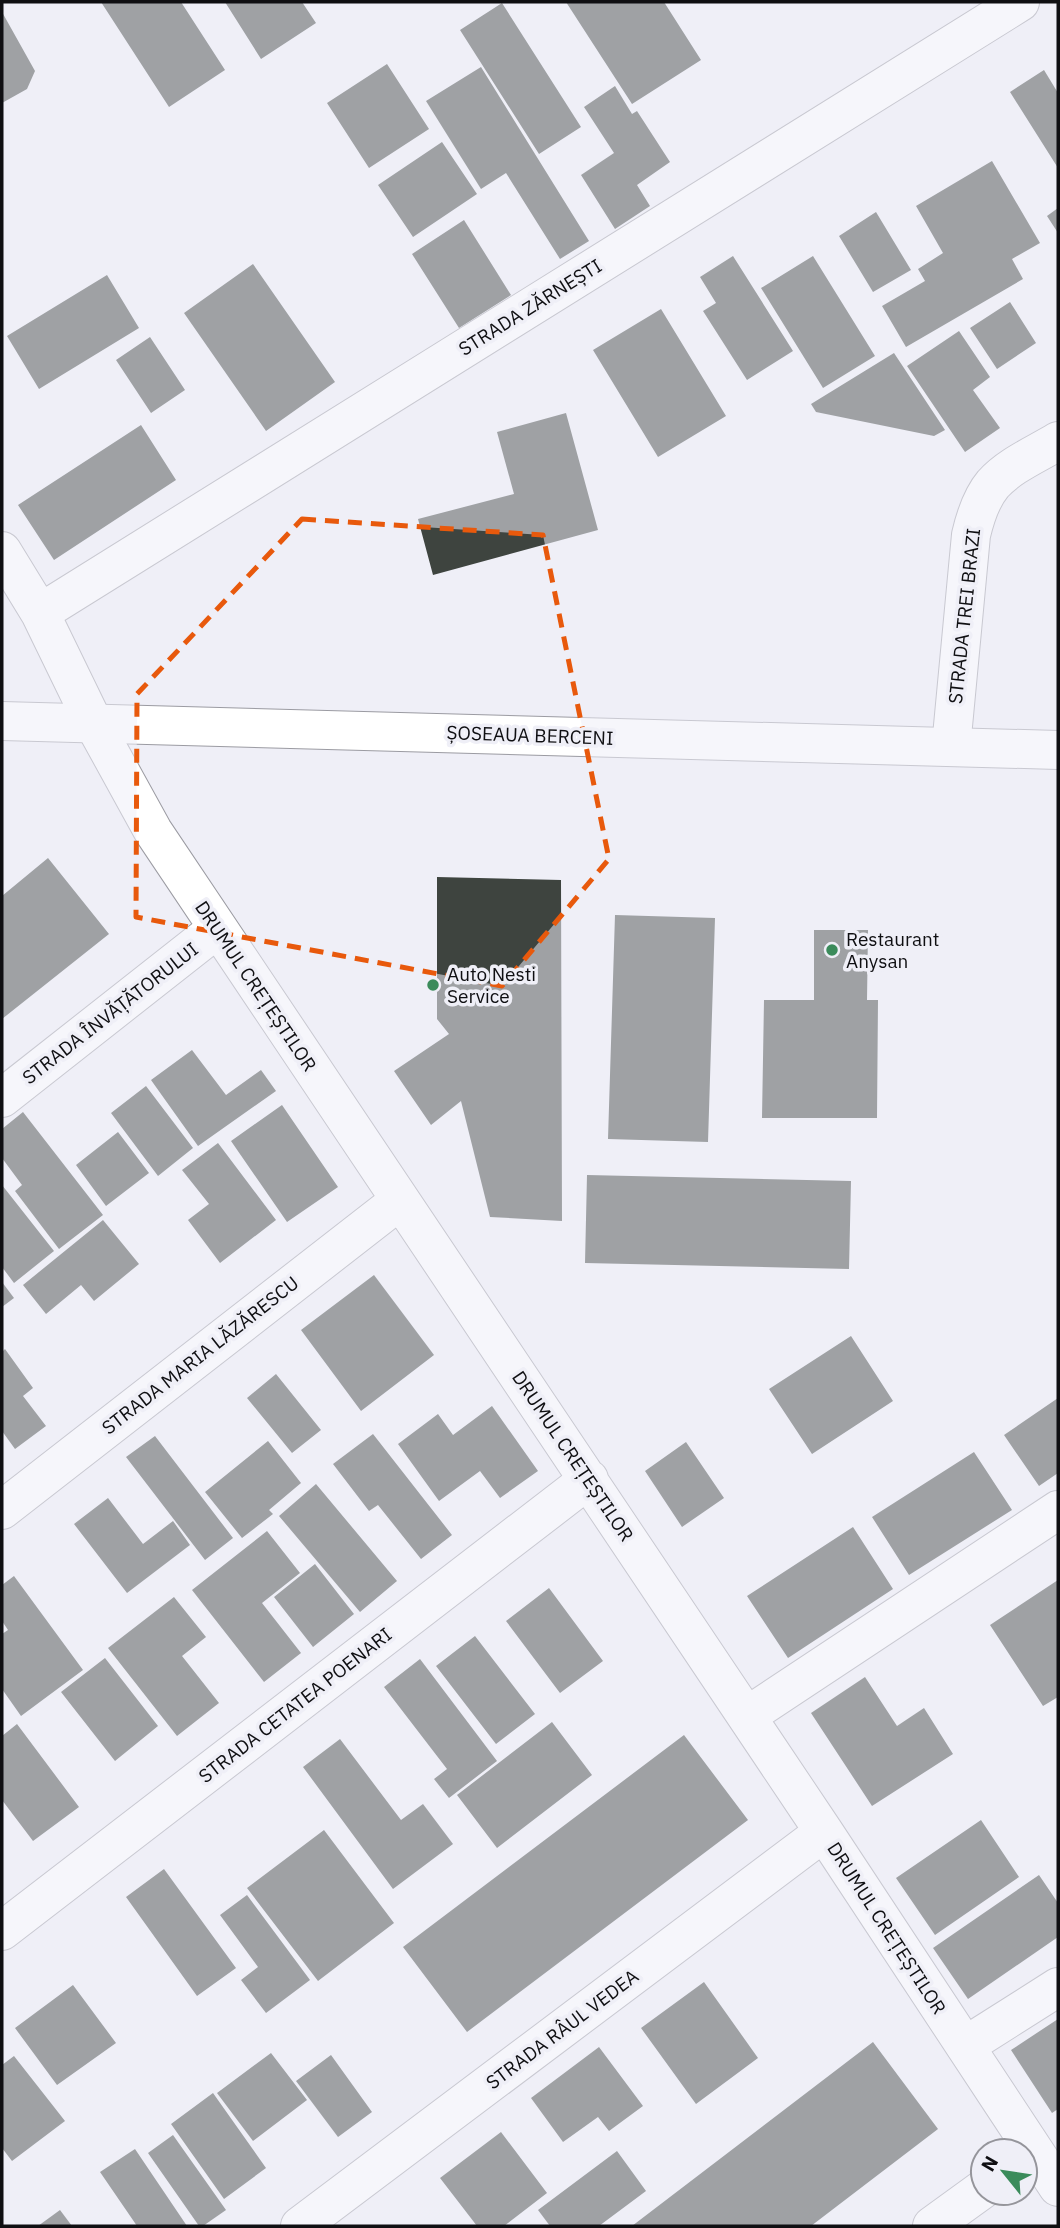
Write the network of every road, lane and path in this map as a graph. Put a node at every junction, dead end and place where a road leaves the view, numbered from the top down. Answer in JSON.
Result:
{"nodes":[{"id":1,"x":1020,"y":2,"type":"edge"},
{"id":2,"x":1058,"y":441,"type":"edge"},
{"id":3,"x":2,"y":551,"type":"edge"},
{"id":4,"x":40,"y":613,"type":"junction"},
{"id":5,"x":2,"y":721,"type":"edge"},
{"id":6,"x":93,"y":722,"type":"junction"},
{"id":7,"x":951,"y":747,"type":"junction"},
{"id":8,"x":1058,"y":750,"type":"edge"},
{"id":9,"x":218,"y":928,"type":"junction"},
{"id":10,"x":2,"y":1098,"type":"edge"},
{"id":11,"x":399,"y":1200,"type":"junction"},
{"id":12,"x":589,"y":1479,"type":"junction"},
{"id":13,"x":2,"y":1510,"type":"edge"},
{"id":14,"x":1058,"y":1510,"type":"edge"},
{"id":15,"x":747,"y":1716,"type":"junction"},
{"id":16,"x":824,"y":1832,"type":"junction"},
{"id":17,"x":2,"y":1931,"type":"edge"},
{"id":18,"x":1058,"y":1987,"type":"edge"},
{"id":19,"x":965,"y":2046,"type":"junction"},
{"id":20,"x":1020,"y":2137,"type":"edge"},
{"id":21,"x":1039,"y":2165,"type":"edge"},
{"id":22,"x":1058,"y":2187,"type":"edge"},
{"id":23,"x":969,"y":2199,"type":"edge"},
{"id":24,"x":300,"y":2226,"type":"edge"},
{"id":25,"x":932,"y":2226,"type":"edge"}],
"edges":[{"from":1,"to":4,"type":"street","name":"STRADA ZĂRNEȘTI"},
{"from":2,"to":7,"type":"street","name":"STRADA TREI BRAZI"},
{"from":3,"to":4,"type":"street","name":"DRUMUL CREȚEȘTILOR"},
{"from":4,"to":6,"type":"street","name":"DRUMUL CREȚEȘTILOR"},
{"from":5,"to":6,"type":"street","name":"ȘOSEAUA BERCENI"},
{"from":6,"to":7,"type":"street","name":"ȘOSEAUA BERCENI"},
{"from":6,"to":9,"type":"street","name":"DRUMUL CREȚEȘTILOR"},
{"from":7,"to":8,"type":"street","name":"ȘOSEAUA BERCENI"},
{"from":9,"to":10,"type":"street","name":"STRADA ÎNVĂȚĂTORULUI"},
{"from":9,"to":11,"type":"street","name":"DRUMUL CREȚEȘTILOR"},
{"from":11,"to":12,"type":"street","name":"DRUMUL CREȚEȘTILOR"},
{"from":11,"to":13,"type":"street","name":"STRADA MARIA LĂZĂRESCU"},
{"from":12,"to":15,"type":"street","name":"DRUMUL CREȚEȘTILOR"},
{"from":12,"to":17,"type":"street","name":"STRADA CETATEA POENARI"},
{"from":14,"to":15,"type":"street"},
{"from":15,"to":16,"type":"street","name":"DRUMUL CREȚEȘTILOR"},
{"from":16,"to":19,"type":"street","name":"DRUMUL CREȚEȘTILOR"},
{"from":16,"to":24,"type":"street","name":"STRADA RÂUL VEDEA"},
{"from":18,"to":19,"type":"street"},
{"from":19,"to":20,"type":"street","name":"DRUMUL CREȚEȘTILOR"},
{"from":21,"to":22,"type":"street","name":"DRUMUL CREȚEȘTILOR"},
{"from":23,"to":25,"type":"street"}]}
